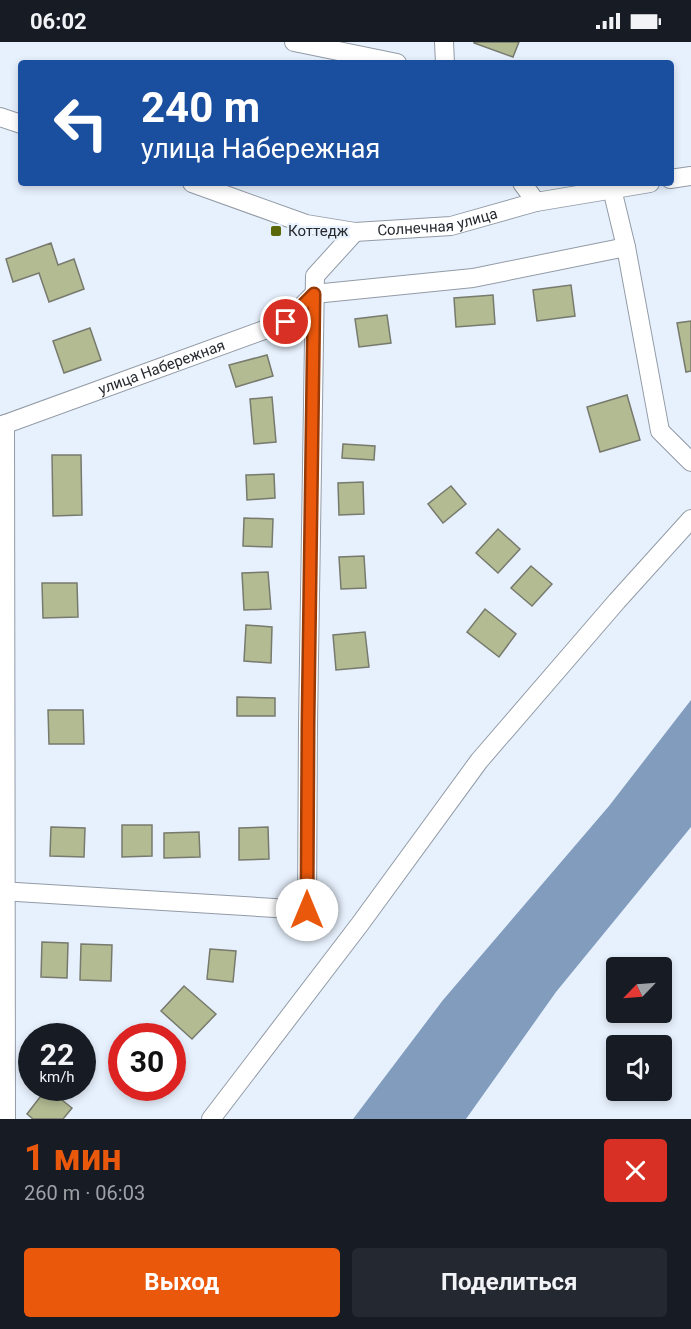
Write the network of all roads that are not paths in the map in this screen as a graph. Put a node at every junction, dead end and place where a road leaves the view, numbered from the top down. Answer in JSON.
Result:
{"nodes":[{"id":1,"x":294,"y":42,"type":"edge"},
{"id":2,"x":444,"y":42,"type":"edge"},
{"id":3,"x":382,"y":60,"type":"edge"},
{"id":4,"x":445,"y":60,"type":"edge"},
{"id":5,"x":0,"y":117,"type":"edge"},
{"id":6,"x":18,"y":123,"type":"edge"},
{"id":7,"x":691,"y":176,"type":"edge"},
{"id":8,"x":674,"y":179,"type":"edge"},
{"id":9,"x":200,"y":186,"type":"edge"},
{"id":10,"x":524,"y":186,"type":"edge"},
{"id":11,"x":631,"y":186,"type":"edge"},
{"id":12,"x":612,"y":189,"type":"junction"},
{"id":13,"x":536,"y":202,"type":"junction"},
{"id":14,"x":355,"y":232,"type":"junction"},
{"id":15,"x":626,"y":247,"type":"junction"},
{"id":16,"x":314,"y":294,"type":"junction"},
{"id":17,"x":3,"y":425,"type":"edge"},
{"id":18,"x":691,"y":462,"type":"edge"},
{"id":19,"x":691,"y":519,"type":"edge"},
{"id":20,"x":3,"y":891,"type":"edge"},
{"id":21,"x":6,"y":1119,"type":"edge"},
{"id":22,"x":211,"y":1119,"type":"edge"}],
"edges":[{"from":1,"to":3,"type":"street"},
{"from":2,"to":4,"type":"street"},
{"from":5,"to":6,"type":"street"},
{"from":7,"to":8,"type":"street"},
{"from":9,"to":14,"type":"street","name":"Солнечная улица"},
{"from":10,"to":13,"type":"street"},
{"from":11,"to":12,"type":"street","name":"Солнечная улица"},
{"from":12,"to":13,"type":"street","name":"Солнечная улица"},
{"from":12,"to":15,"type":"street"},
{"from":13,"to":14,"type":"street","name":"Солнечная улица"},
{"from":14,"to":16,"type":"street"},
{"from":15,"to":16,"type":"street"},
{"from":15,"to":18,"type":"street"},
{"from":16,"to":17,"type":"street","name":"улица Набережная"},
{"from":16,"to":20,"type":"street"},
{"from":17,"to":20,"type":"street"},
{"from":19,"to":22,"type":"street"},
{"from":20,"to":21,"type":"street"}]}
